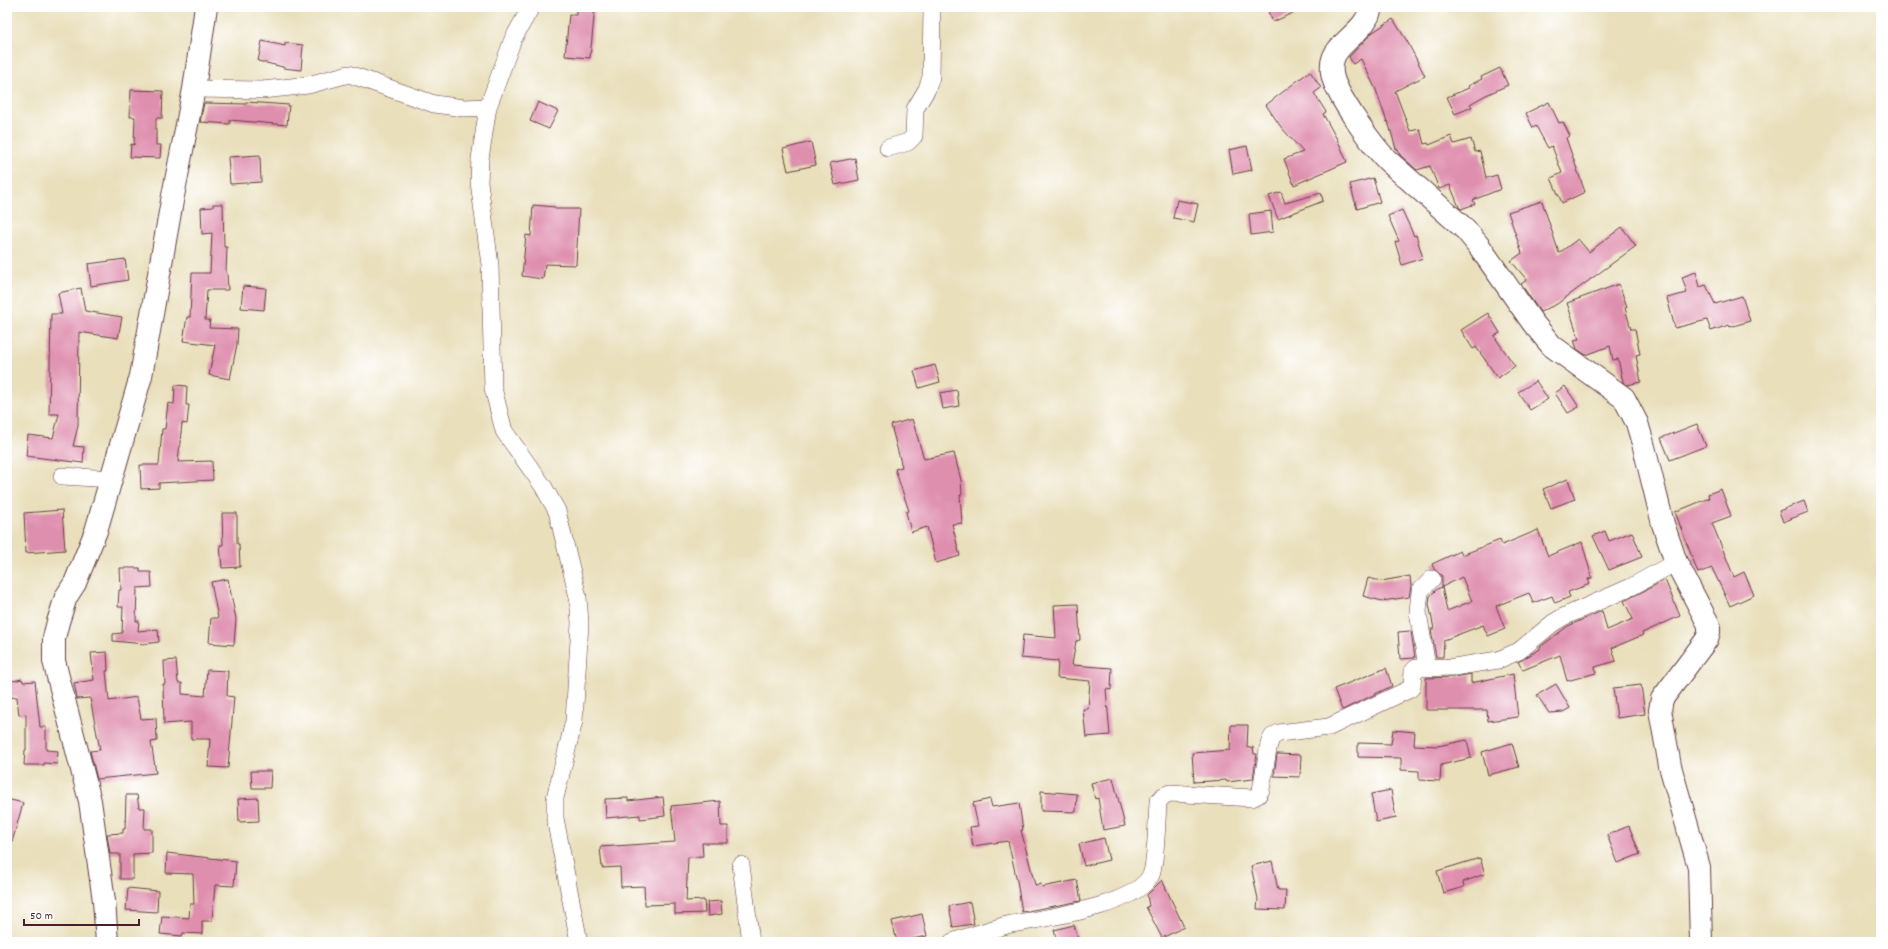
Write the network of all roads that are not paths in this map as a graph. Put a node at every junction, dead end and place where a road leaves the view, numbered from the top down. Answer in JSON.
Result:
{"nodes":[{"id":1,"x":206,"y":7,"type":"edge"},
{"id":2,"x":530,"y":7,"type":"edge"},
{"id":3,"x":932,"y":7,"type":"edge"},
{"id":4,"x":1371,"y":7,"type":"edge"},
{"id":5,"x":194,"y":89,"type":"junction"},
{"id":6,"x":488,"y":107,"type":"junction"},
{"id":7,"x":888,"y":148,"type":"dead end"},
{"id":8,"x":62,"y":476,"type":"dead end"},
{"id":9,"x":112,"y":479,"type":"junction"},
{"id":10,"x":1676,"y":562,"type":"junction"},
{"id":11,"x":1432,"y":579,"type":"dead end"},
{"id":12,"x":1427,"y":667,"type":"junction"},
{"id":13,"x":741,"y":865,"type":"dead end"},
{"id":14,"x":107,"y":942,"type":"edge"},
{"id":15,"x":579,"y":942,"type":"edge"},
{"id":16,"x":751,"y":942,"type":"edge"},
{"id":17,"x":952,"y":942,"type":"edge"},
{"id":18,"x":1702,"y":942,"type":"edge"}],
"edges":[{"from":1,"to":5,"type":"street"},
{"from":2,"to":6,"type":"street"},
{"from":3,"to":7,"type":"street"},
{"from":4,"to":10,"type":"street"},
{"from":5,"to":6,"type":"street"},
{"from":5,"to":9,"type":"street"},
{"from":6,"to":15,"type":"street"},
{"from":8,"to":9,"type":"street"},
{"from":9,"to":14,"type":"street"},
{"from":10,"to":12,"type":"street"},
{"from":10,"to":18,"type":"street"},
{"from":11,"to":12,"type":"street"},
{"from":12,"to":17,"type":"street"},
{"from":13,"to":16,"type":"street"}]}
